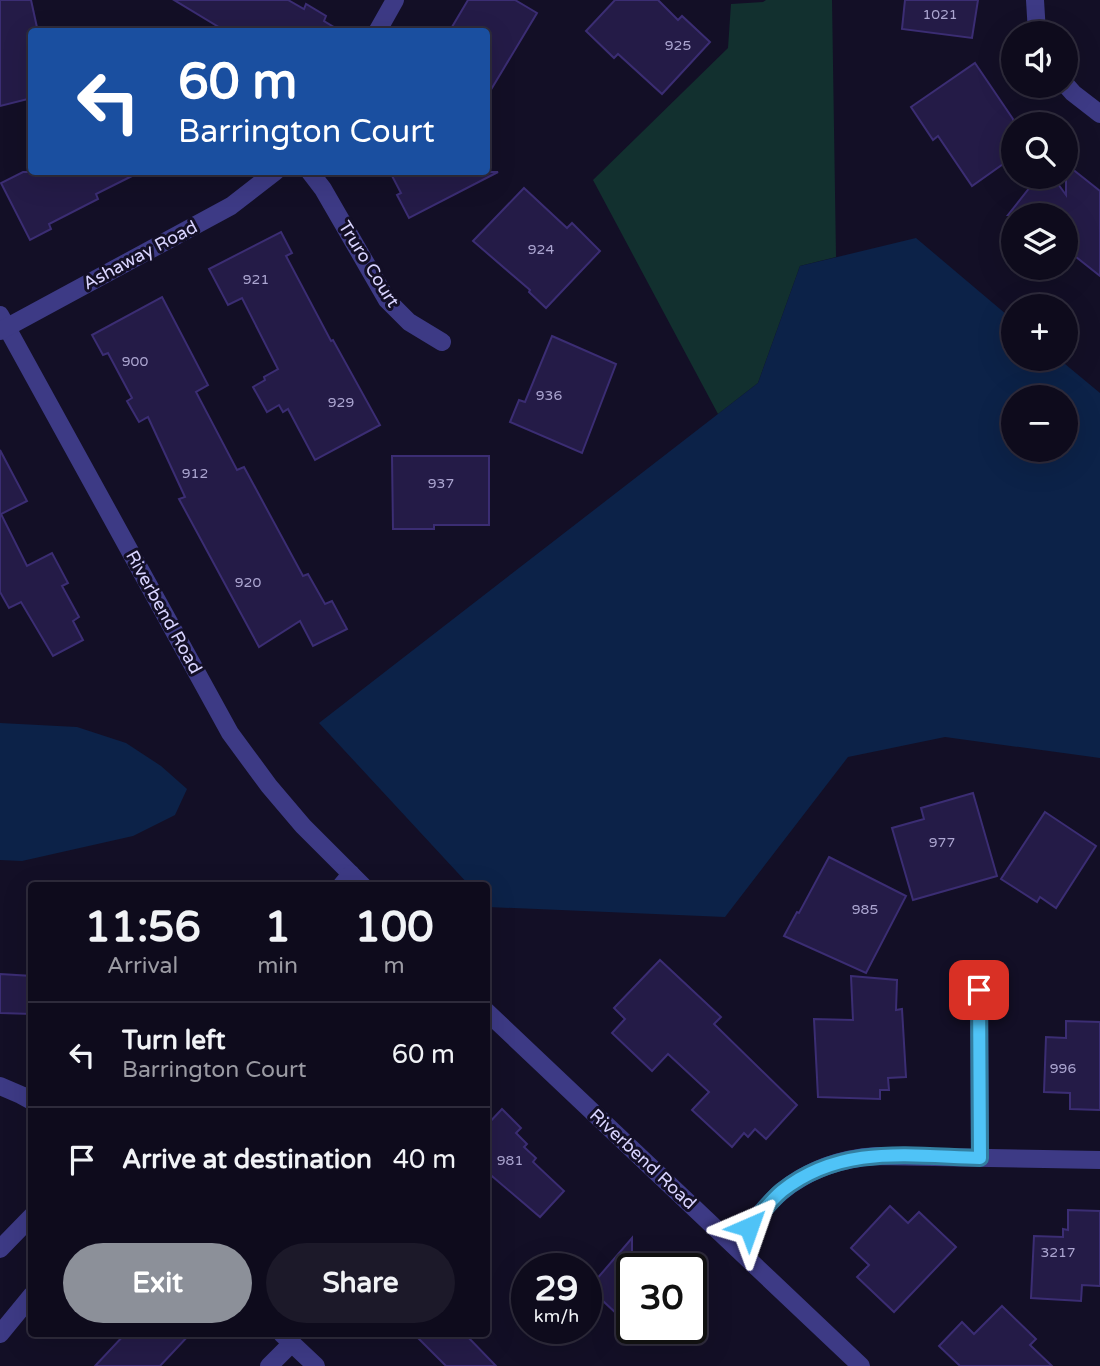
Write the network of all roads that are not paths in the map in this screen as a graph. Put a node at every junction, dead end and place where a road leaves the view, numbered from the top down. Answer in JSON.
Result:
{"nodes":[{"id":1,"x":395,"y":0,"type":"edge"},
{"id":2,"x":1035,"y":0,"type":"edge"},
{"id":3,"x":1036,"y":21,"type":"edge"},
{"id":4,"x":379,"y":28,"type":"edge"},
{"id":5,"x":1078,"y":97,"type":"edge"},
{"id":6,"x":1100,"y":114,"type":"edge"},
{"id":7,"x":271,"y":175,"type":"edge"},
{"id":8,"x":312,"y":175,"type":"edge"},
{"id":9,"x":2,"y":324,"type":"edge"},
{"id":10,"x":442,"y":342,"type":"dead end"},
{"id":11,"x":352,"y":882,"type":"edge"},
{"id":12,"x":979,"y":990,"type":"dead end"},
{"id":13,"x":490,"y":1015,"type":"edge"},
{"id":14,"x":0,"y":1086,"type":"edge"},
{"id":15,"x":28,"y":1099,"type":"edge"},
{"id":16,"x":980,"y":1158,"type":"junction"},
{"id":17,"x":1100,"y":1160,"type":"edge"},
{"id":18,"x":28,"y":1220,"type":"edge"},
{"id":19,"x":733,"y":1244,"type":"junction"},
{"id":20,"x":0,"y":1249,"type":"edge"},
{"id":21,"x":28,"y":1300,"type":"edge"},
{"id":22,"x":0,"y":1334,"type":"edge"},
{"id":23,"x":287,"y":1338,"type":"edge"},
{"id":24,"x":270,"y":1366,"type":"edge"},
{"id":25,"x":316,"y":1366,"type":"edge"},
{"id":26,"x":861,"y":1366,"type":"edge"}],
"edges":[{"from":1,"to":4,"type":"street"},
{"from":2,"to":3,"type":"street"},
{"from":5,"to":6,"type":"street"},
{"from":7,"to":9,"type":"street","name":"Ashaway Road"},
{"from":8,"to":10,"type":"street","name":"Truro Court"},
{"from":9,"to":11,"type":"street","name":"Riverbend Road"},
{"from":12,"to":16,"type":"street"},
{"from":13,"to":19,"type":"street","name":"Riverbend Road"},
{"from":14,"to":15,"type":"street"},
{"from":16,"to":17,"type":"street"},
{"from":16,"to":19,"type":"street"},
{"from":18,"to":20,"type":"street"},
{"from":19,"to":26,"type":"street","name":"Riverbend Road"},
{"from":21,"to":22,"type":"street"},
{"from":23,"to":24,"type":"street"},
{"from":23,"to":25,"type":"street"}]}
